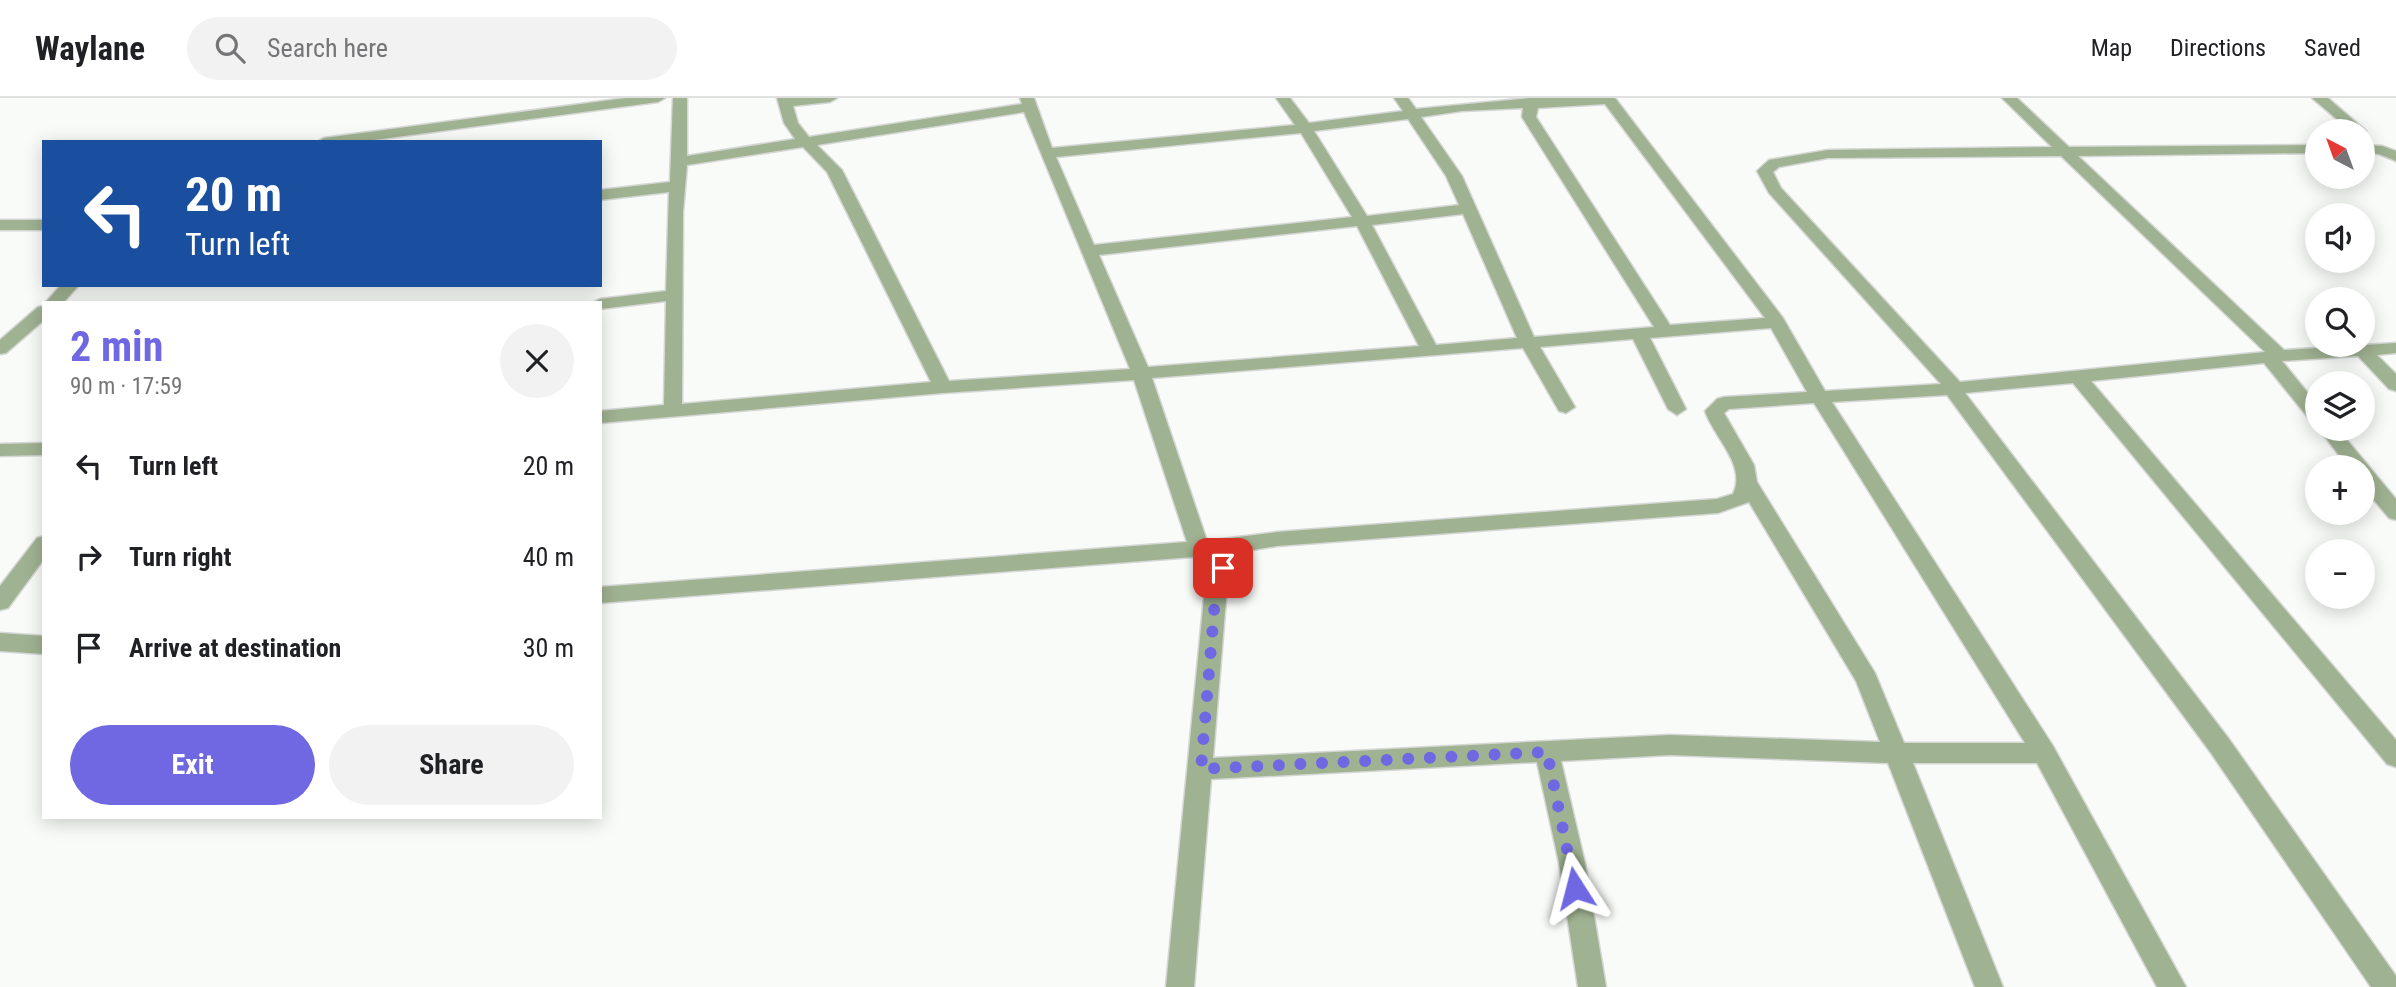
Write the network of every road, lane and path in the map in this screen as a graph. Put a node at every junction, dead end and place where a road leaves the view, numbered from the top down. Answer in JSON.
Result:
{"nodes":[{"id":1,"x":658,"y":98,"type":"edge"},
{"id":2,"x":680,"y":98,"type":"edge"},
{"id":3,"x":830,"y":98,"type":"edge"},
{"id":4,"x":1283,"y":98,"type":"edge"},
{"id":5,"x":1401,"y":98,"type":"edge"},
{"id":6,"x":2010,"y":98,"type":"edge"},
{"id":7,"x":2319,"y":98,"type":"edge"},
{"id":8,"x":1608,"y":99,"type":"edge"},
{"id":9,"x":1536,"y":100,"type":"edge"},
{"id":10,"x":784,"y":101,"type":"edge"},
{"id":11,"x":1028,"y":103,"type":"edge"},
{"id":12,"x":1414,"y":115,"type":"junction"},
{"id":13,"x":2344,"y":119,"type":"edge"},
{"id":14,"x":1306,"y":128,"type":"junction"},
{"id":15,"x":339,"y":140,"type":"edge"},
{"id":16,"x":805,"y":143,"type":"junction"},
{"id":17,"x":2305,"y":149,"type":"edge"},
{"id":18,"x":2067,"y":152,"type":"junction"},
{"id":19,"x":1047,"y":153,"type":"junction"},
{"id":20,"x":680,"y":162,"type":"junction"},
{"id":21,"x":678,"y":186,"type":"junction"},
{"id":22,"x":602,"y":195,"type":"edge"},
{"id":23,"x":1469,"y":209,"type":"junction"},
{"id":24,"x":1362,"y":221,"type":"junction"},
{"id":25,"x":0,"y":225,"type":"edge"},
{"id":26,"x":42,"y":225,"type":"edge"},
{"id":27,"x":1089,"y":251,"type":"junction"},
{"id":28,"x":69,"y":287,"type":"edge"},
{"id":29,"x":674,"y":295,"type":"junction"},
{"id":30,"x":55,"y":301,"type":"edge"},
{"id":31,"x":602,"y":304,"type":"edge"},
{"id":32,"x":42,"y":313,"type":"edge"},
{"id":33,"x":1777,"y":322,"type":"junction"},
{"id":34,"x":1665,"y":331,"type":"junction"},
{"id":35,"x":1639,"y":333,"type":"junction"},
{"id":36,"x":1528,"y":342,"type":"junction"},
{"id":37,"x":2396,"y":348,"type":"edge"},
{"id":38,"x":0,"y":349,"type":"edge"},
{"id":39,"x":1430,"y":349,"type":"junction"},
{"id":40,"x":2375,"y":349,"type":"edge"},
{"id":41,"x":2305,"y":354,"type":"edge"},
{"id":42,"x":2275,"y":356,"type":"junction"},
{"id":43,"x":2369,"y":357,"type":"edge"},
{"id":44,"x":1141,"y":373,"type":"junction"},
{"id":45,"x":2077,"y":376,"type":"junction"},
{"id":46,"x":2396,"y":385,"type":"edge"},
{"id":47,"x":943,"y":387,"type":"junction"},
{"id":48,"x":1952,"y":389,"type":"junction"},
{"id":49,"x":1819,"y":396,"type":"junction"},
{"id":50,"x":2305,"y":399,"type":"edge"},
{"id":51,"x":1566,"y":407,"type":"dead end"},
{"id":52,"x":1677,"y":409,"type":"dead end"},
{"id":53,"x":673,"y":412,"type":"junction"},
{"id":54,"x":602,"y":418,"type":"edge"},
{"id":55,"x":2338,"y":441,"type":"edge"},
{"id":56,"x":42,"y":449,"type":"edge"},
{"id":57,"x":0,"y":450,"type":"edge"},
{"id":58,"x":2349,"y":455,"type":"edge"},
{"id":59,"x":1750,"y":487,"type":"junction"},
{"id":60,"x":2375,"y":488,"type":"edge"},
{"id":61,"x":2396,"y":513,"type":"edge"},
{"id":62,"x":42,"y":546,"type":"edge"},
{"id":63,"x":1233,"y":546,"type":"junction"},
{"id":64,"x":1199,"y":548,"type":"junction"},
{"id":65,"x":602,"y":595,"type":"edge"},
{"id":66,"x":0,"y":602,"type":"edge"},
{"id":67,"x":0,"y":642,"type":"edge"},
{"id":68,"x":42,"y":645,"type":"edge"},
{"id":69,"x":1547,"y":752,"type":"junction"},
{"id":70,"x":1897,"y":752,"type":"junction"},
{"id":71,"x":2044,"y":753,"type":"junction"},
{"id":72,"x":2396,"y":757,"type":"edge"},
{"id":73,"x":1201,"y":769,"type":"junction"},
{"id":74,"x":1180,"y":987,"type":"edge"},
{"id":75,"x":1592,"y":987,"type":"edge"},
{"id":76,"x":1989,"y":987,"type":"edge"},
{"id":77,"x":2172,"y":987,"type":"edge"},
{"id":78,"x":2387,"y":987,"type":"edge"}],
"edges":[{"from":1,"to":15,"type":"street"},
{"from":2,"to":20,"type":"street"},
{"from":3,"to":10,"type":"street"},
{"from":4,"to":14,"type":"street"},
{"from":5,"to":12,"type":"street"},
{"from":6,"to":18,"type":"street"},
{"from":7,"to":13,"type":"street"},
{"from":8,"to":9,"type":"street"},
{"from":8,"to":33,"type":"street"},
{"from":9,"to":12,"type":"street"},
{"from":9,"to":34,"type":"street"},
{"from":10,"to":16,"type":"street"},
{"from":11,"to":16,"type":"street"},
{"from":11,"to":19,"type":"street"},
{"from":12,"to":14,"type":"street"},
{"from":12,"to":23,"type":"street"},
{"from":14,"to":19,"type":"street"},
{"from":14,"to":24,"type":"street"},
{"from":16,"to":20,"type":"street"},
{"from":16,"to":47,"type":"street"},
{"from":17,"to":18,"type":"street"},
{"from":18,"to":42,"type":"street"},
{"from":18,"to":48,"type":"street"},
{"from":19,"to":27,"type":"street"},
{"from":20,"to":21,"type":"street"},
{"from":21,"to":22,"type":"street"},
{"from":21,"to":29,"type":"street"},
{"from":23,"to":24,"type":"street"},
{"from":23,"to":36,"type":"street"},
{"from":24,"to":27,"type":"street"},
{"from":24,"to":39,"type":"street"},
{"from":25,"to":26,"type":"street"},
{"from":27,"to":44,"type":"street"},
{"from":28,"to":30,"type":"street"},
{"from":29,"to":31,"type":"street"},
{"from":29,"to":53,"type":"street"},
{"from":32,"to":38,"type":"street"},
{"from":33,"to":34,"type":"street"},
{"from":33,"to":49,"type":"street"},
{"from":34,"to":35,"type":"street"},
{"from":35,"to":36,"type":"street"},
{"from":35,"to":52,"type":"street"},
{"from":36,"to":39,"type":"street"},
{"from":36,"to":51,"type":"street"},
{"from":37,"to":40,"type":"street"},
{"from":39,"to":44,"type":"street"},
{"from":41,"to":42,"type":"street"},
{"from":42,"to":45,"type":"street"},
{"from":42,"to":50,"type":"street"},
{"from":43,"to":46,"type":"street"},
{"from":44,"to":47,"type":"street"},
{"from":44,"to":64,"type":"street"},
{"from":45,"to":48,"type":"street"},
{"from":45,"to":72,"type":"street"},
{"from":47,"to":53,"type":"street"},
{"from":48,"to":49,"type":"street"},
{"from":48,"to":78,"type":"street"},
{"from":49,"to":59,"type":"street"},
{"from":49,"to":71,"type":"street"},
{"from":53,"to":54,"type":"street"},
{"from":55,"to":58,"type":"street"},
{"from":56,"to":57,"type":"street"},
{"from":59,"to":63,"type":"street"},
{"from":59,"to":70,"type":"street"},
{"from":60,"to":61,"type":"street"},
{"from":62,"to":66,"type":"street"},
{"from":63,"to":64,"type":"street"},
{"from":63,"to":73,"type":"street"},
{"from":64,"to":65,"type":"street"},
{"from":67,"to":68,"type":"street"},
{"from":69,"to":70,"type":"street"},
{"from":69,"to":73,"type":"street"},
{"from":69,"to":75,"type":"street"},
{"from":70,"to":71,"type":"street"},
{"from":70,"to":76,"type":"street"},
{"from":71,"to":77,"type":"street"},
{"from":73,"to":74,"type":"street"}]}
